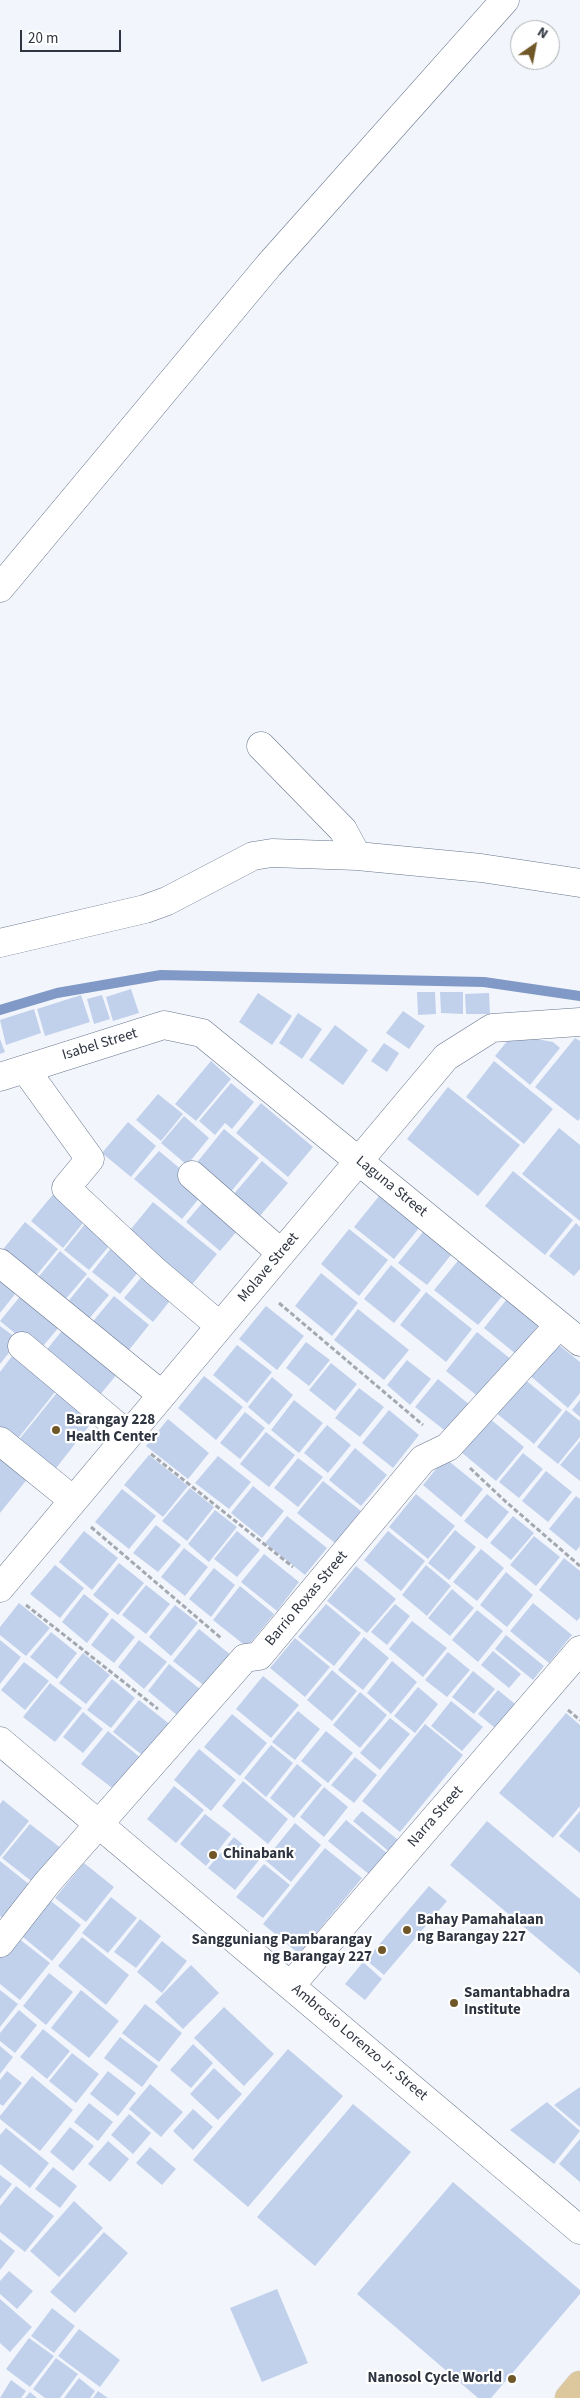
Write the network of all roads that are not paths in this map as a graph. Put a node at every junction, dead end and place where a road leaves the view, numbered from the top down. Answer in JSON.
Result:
{"nodes":[{"id":1,"x":505,"y":0,"type":"edge"},
{"id":2,"x":0,"y":588,"type":"edge"},
{"id":3,"x":261,"y":746,"type":"dead end"},
{"id":4,"x":357,"y":856,"type":"junction"},
{"id":5,"x":580,"y":883,"type":"edge"},
{"id":6,"x":0,"y":943,"type":"edge"},
{"id":7,"x":580,"y":1022,"type":"edge"},
{"id":8,"x":202,"y":1033,"type":"joint"},
{"id":9,"x":12,"y":1073,"type":"edge"},
{"id":10,"x":358,"y":1161,"type":"junction"},
{"id":11,"x":192,"y":1175,"type":"dead end"},
{"id":12,"x":281,"y":1253,"type":"junction"},
{"id":13,"x":0,"y":1263,"type":"edge"},
{"id":14,"x":559,"y":1325,"type":"junction"},
{"id":15,"x":220,"y":1326,"type":"junction"},
{"id":16,"x":580,"y":1342,"type":"edge"},
{"id":17,"x":22,"y":1346,"type":"dead end"},
{"id":18,"x":162,"y":1395,"type":"junction"},
{"id":19,"x":128,"y":1435,"type":"junction"},
{"id":20,"x":0,"y":1442,"type":"edge"},
{"id":21,"x":70,"y":1504,"type":"junction"},
{"id":22,"x":3,"y":1580,"type":"edge"},
{"id":23,"x":580,"y":1650,"type":"edge"},
{"id":24,"x":0,"y":1741,"type":"edge"},
{"id":25,"x":100,"y":1825,"type":"junction"},
{"id":26,"x":0,"y":1943,"type":"edge"},
{"id":27,"x":291,"y":1985,"type":"junction"},
{"id":28,"x":580,"y":2230,"type":"edge"},
{"id":29,"x":580,"y":2385,"type":"edge"},
{"id":30,"x":569,"y":2398,"type":"edge"}],
"edges":[{"from":1,"to":2,"type":"street"},
{"from":3,"to":4,"type":"street"},
{"from":4,"to":5,"type":"street"},
{"from":4,"to":6,"type":"street"},
{"from":7,"to":10,"type":"street","name":"Molave Street"},
{"from":8,"to":9,"type":"street","name":"Isabel Street"},
{"from":8,"to":10,"type":"street","name":"Laguna Street"},
{"from":9,"to":15,"type":"street"},
{"from":10,"to":12,"type":"street","name":"Molave Street"},
{"from":10,"to":14,"type":"street","name":"Laguna Street"},
{"from":11,"to":12,"type":"street"},
{"from":12,"to":15,"type":"street","name":"Molave Street"},
{"from":13,"to":18,"type":"street"},
{"from":14,"to":16,"type":"street","name":"Laguna Street"},
{"from":14,"to":25,"type":"street","name":"Barrio Roxas Street"},
{"from":15,"to":18,"type":"street","name":"Molave Street"},
{"from":17,"to":19,"type":"street"},
{"from":18,"to":19,"type":"street","name":"Molave Street"},
{"from":19,"to":21,"type":"street","name":"Molave Street"},
{"from":20,"to":21,"type":"street"},
{"from":21,"to":22,"type":"street","name":"Molave Street"},
{"from":23,"to":27,"type":"street","name":"Narra Street"},
{"from":24,"to":25,"type":"street","name":"Ambrosio Lorenzo Jr. Street"},
{"from":25,"to":26,"type":"street","name":"Barrio Roxas Street"},
{"from":25,"to":27,"type":"street","name":"Ambrosio Lorenzo Jr. Street"},
{"from":27,"to":28,"type":"street","name":"Ambrosio Lorenzo Jr. Street"},
{"from":29,"to":30,"type":"main road"}]}
